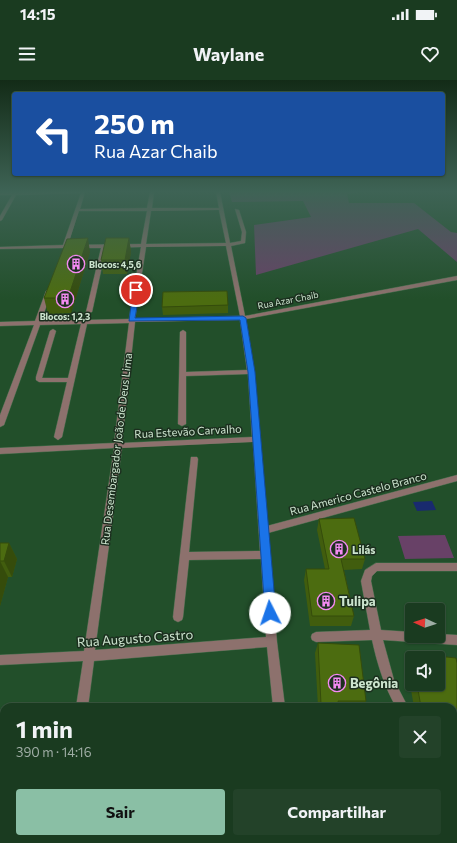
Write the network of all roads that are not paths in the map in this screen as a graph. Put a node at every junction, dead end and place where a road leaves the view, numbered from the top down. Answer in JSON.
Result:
{"nodes":[{"id":1,"x":72,"y":228,"type":"edge"},
{"id":2,"x":146,"y":228,"type":"edge"},
{"id":3,"x":225,"y":228,"type":"edge"},
{"id":4,"x":243,"y":228,"type":"edge"},
{"id":5,"x":229,"y":244,"type":"junction"},
{"id":6,"x":144,"y":245,"type":"junction"},
{"id":7,"x":104,"y":246,"type":"junction"},
{"id":8,"x":65,"y":247,"type":"junction"},
{"id":9,"x":0,"y":248,"type":"edge"},
{"id":10,"x":62,"y":254,"type":"edge"},
{"id":11,"x":457,"y":278,"type":"edge"},
{"id":12,"x":52,"y":281,"type":"edge"},
{"id":13,"x":89,"y":312,"type":"dead end"},
{"id":14,"x":243,"y":318,"type":"junction"},
{"id":15,"x":132,"y":320,"type":"junction"},
{"id":16,"x":85,"y":321,"type":"junction"},
{"id":17,"x":36,"y":322,"type":"junction"},
{"id":18,"x":0,"y":324,"type":"edge"},
{"id":19,"x":54,"y":331,"type":"dead end"},
{"id":20,"x":183,"y":332,"type":"dead end"},
{"id":21,"x":251,"y":372,"type":"junction"},
{"id":22,"x":183,"y":374,"type":"junction"},
{"id":23,"x":71,"y":380,"type":"junction"},
{"id":24,"x":182,"y":424,"type":"dead end"},
{"id":25,"x":0,"y":425,"type":"edge"},
{"id":26,"x":58,"y":437,"type":"dead end"},
{"id":27,"x":258,"y":439,"type":"junction"},
{"id":28,"x":118,"y":446,"type":"junction"},
{"id":29,"x":0,"y":451,"type":"edge"},
{"id":30,"x":194,"y":459,"type":"dead end"},
{"id":31,"x":457,"y":478,"type":"edge"},
{"id":32,"x":264,"y":530,"type":"junction"},
{"id":33,"x":266,"y":555,"type":"junction"},
{"id":34,"x":184,"y":556,"type":"junction"},
{"id":35,"x":457,"y":567,"type":"edge"},
{"id":36,"x":178,"y":617,"type":"dead end"},
{"id":37,"x":378,"y":635,"type":"junction"},
{"id":38,"x":316,"y":637,"type":"dead end"},
{"id":39,"x":457,"y":640,"type":"edge"},
{"id":40,"x":272,"y":642,"type":"junction"},
{"id":41,"x":88,"y":656,"type":"junction"},
{"id":42,"x":0,"y":662,"type":"edge"},
{"id":43,"x":82,"y":703,"type":"edge"},
{"id":44,"x":279,"y":703,"type":"edge"},
{"id":45,"x":399,"y":703,"type":"edge"}],
"edges":[{"from":1,"to":8,"type":"street"},
{"from":2,"to":6,"type":"street","name":"Rua Desembargador João de Deus Lima"},
{"from":3,"to":5,"type":"street"},
{"from":4,"to":5,"type":"street"},
{"from":5,"to":6,"type":"street"},
{"from":5,"to":14,"type":"street"},
{"from":6,"to":7,"type":"street"},
{"from":6,"to":15,"type":"street","name":"Rua Desembargador João de Deus Lima"},
{"from":7,"to":8,"type":"street"},
{"from":7,"to":13,"type":"street"},
{"from":8,"to":9,"type":"street"},
{"from":8,"to":10,"type":"street"},
{"from":11,"to":14,"type":"street","name":"Rua Azar Chaib"},
{"from":12,"to":17,"type":"street"},
{"from":14,"to":15,"type":"street","name":"Rua Azar Chaib"},
{"from":14,"to":21,"type":"street"},
{"from":15,"to":16,"type":"street","name":"Rua Azar Chaib"},
{"from":15,"to":28,"type":"street","name":"Rua Desembargador João de Deus Lima"},
{"from":16,"to":17,"type":"street","name":"Rua Azar Chaib"},
{"from":16,"to":23,"type":"street"},
{"from":17,"to":18,"type":"street","name":"Rua Azar Chaib"},
{"from":17,"to":25,"type":"street"},
{"from":19,"to":23,"type":"street"},
{"from":20,"to":22,"type":"street"},
{"from":21,"to":22,"type":"street"},
{"from":21,"to":27,"type":"street"},
{"from":22,"to":24,"type":"street"},
{"from":23,"to":26,"type":"street"},
{"from":27,"to":28,"type":"street","name":"Rua Estevão Carvalho"},
{"from":27,"to":32,"type":"street"},
{"from":28,"to":29,"type":"street","name":"Rua Estevão Carvalho"},
{"from":28,"to":41,"type":"street","name":"Rua Desembargador João de Deus Lima"},
{"from":30,"to":34,"type":"street"},
{"from":31,"to":32,"type":"street","name":"Rua Americo Castelo Branco"},
{"from":32,"to":33,"type":"street"},
{"from":33,"to":34,"type":"street"},
{"from":33,"to":40,"type":"street"},
{"from":34,"to":36,"type":"street"},
{"from":35,"to":37,"type":"street"},
{"from":37,"to":38,"type":"street"},
{"from":37,"to":39,"type":"street"},
{"from":37,"to":45,"type":"street"},
{"from":40,"to":41,"type":"street","name":"Rua Augusto Castro"},
{"from":40,"to":44,"type":"street"},
{"from":41,"to":42,"type":"street","name":"Rua Augusto Castro"},
{"from":41,"to":43,"type":"street","name":"Rua Desembargador João de Deus Lima"}]}
